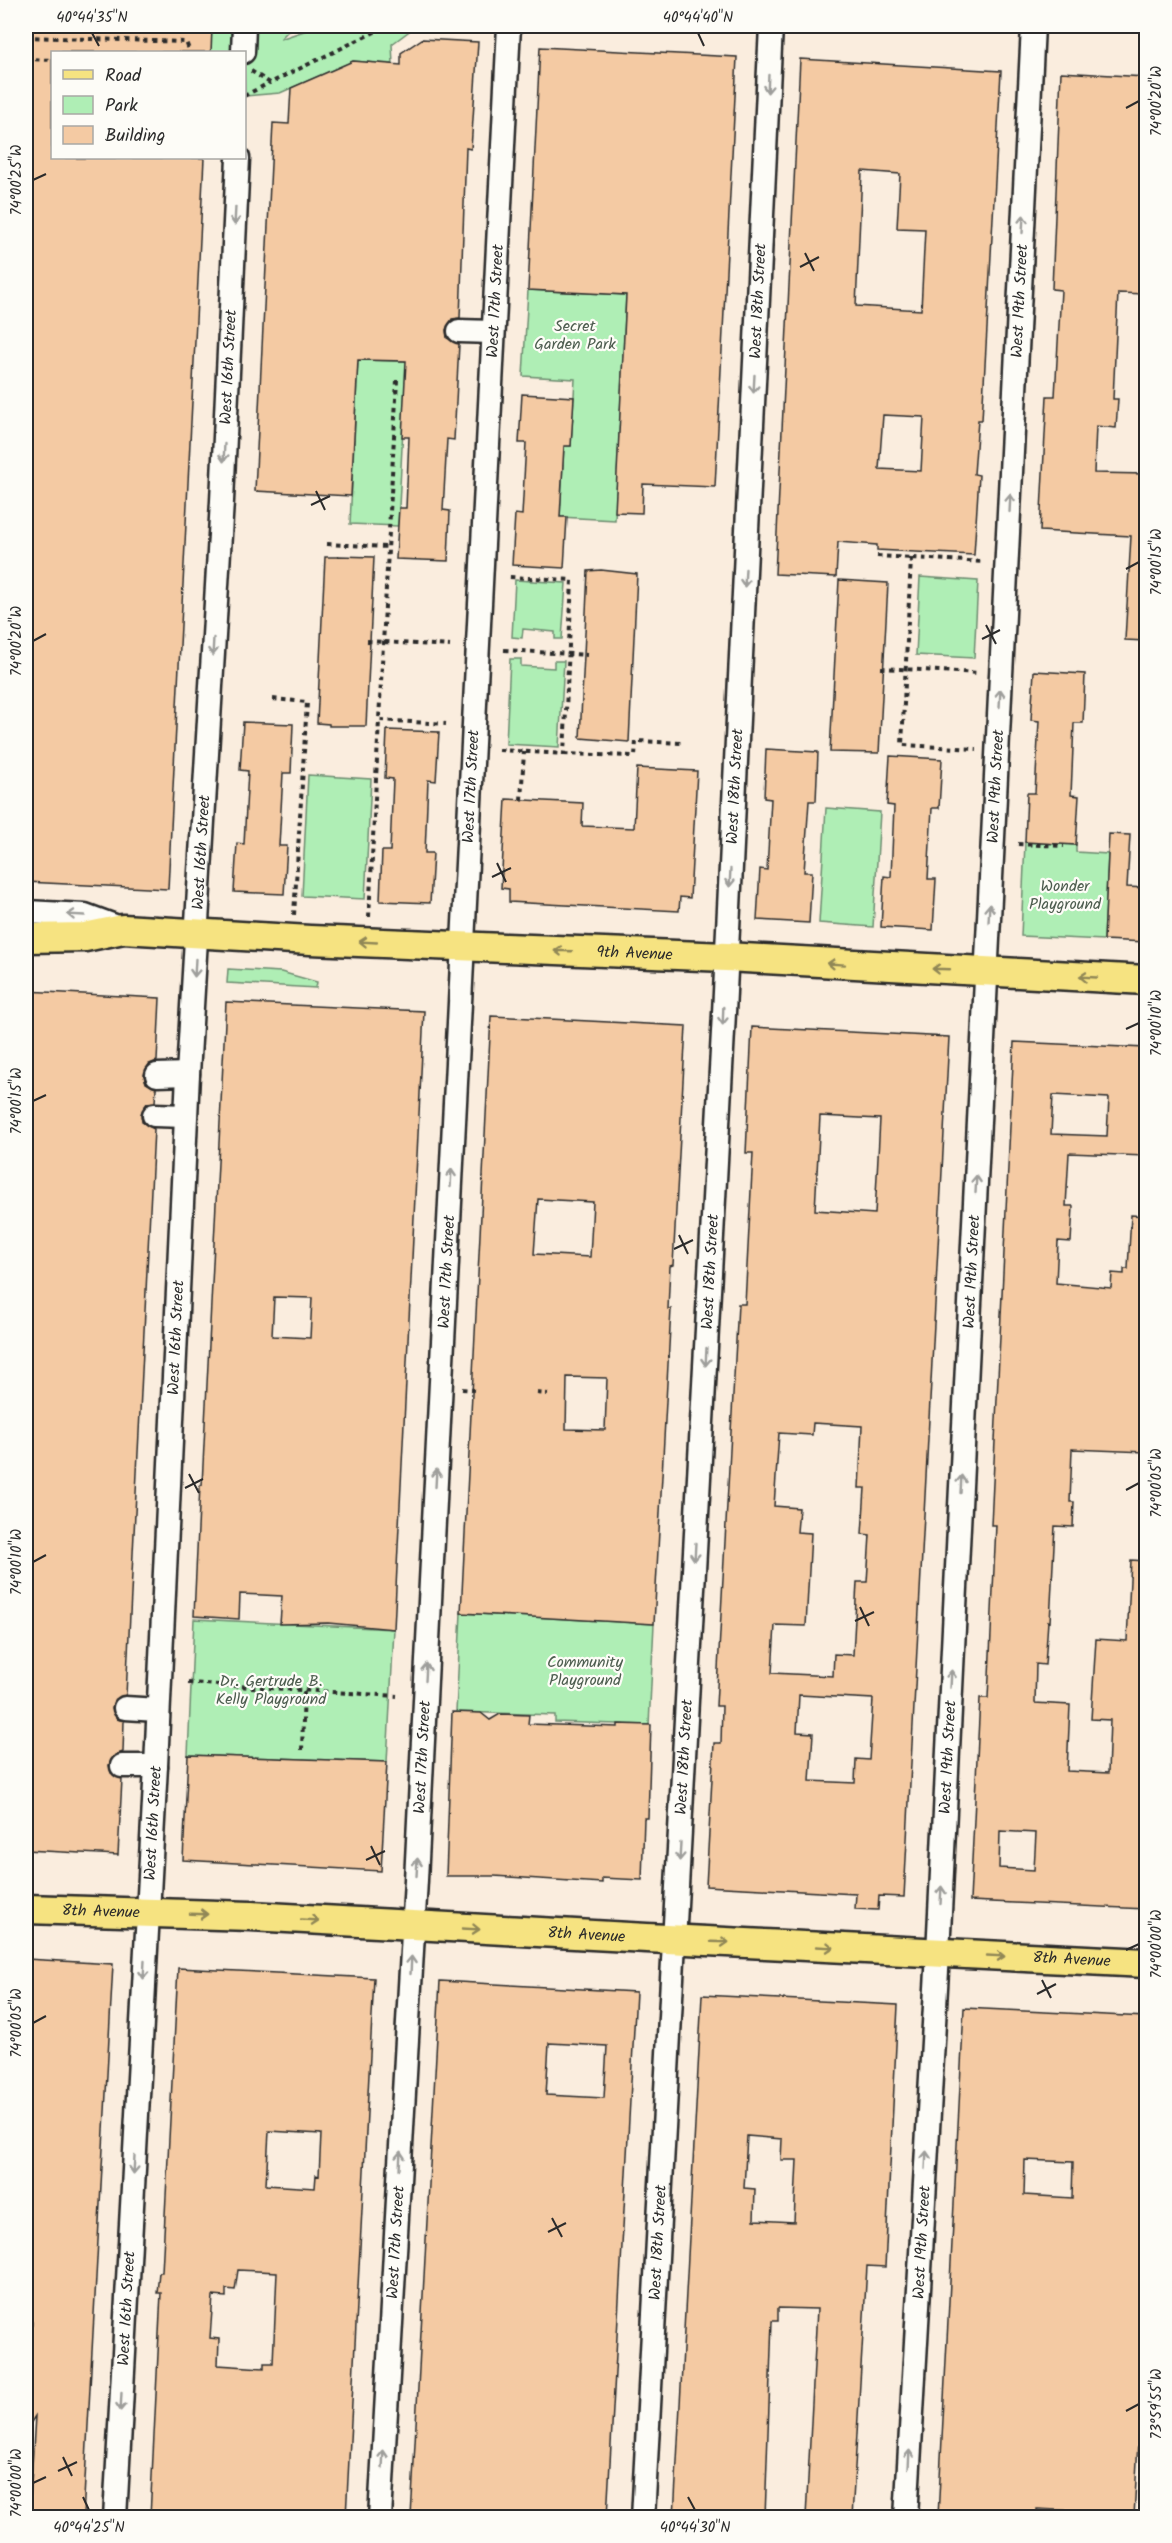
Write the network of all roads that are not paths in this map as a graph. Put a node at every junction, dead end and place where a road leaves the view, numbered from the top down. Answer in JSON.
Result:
{"nodes":[{"id":1,"x":244,"y":26,"type":"edge"},
{"id":2,"x":509,"y":26,"type":"edge"},
{"id":3,"x":771,"y":26,"type":"edge"},
{"id":4,"x":1033,"y":26,"type":"edge"},
{"id":5,"x":243,"y":51,"type":"edge"},
{"id":6,"x":238,"y":159,"type":"edge"},
{"id":7,"x":459,"y":331,"type":"dead end"},
{"id":8,"x":493,"y":332,"type":"junction"},
{"id":9,"x":26,"y":912,"type":"edge"},
{"id":10,"x":123,"y":929,"type":"junction"},
{"id":11,"x":197,"y":933,"type":"junction"},
{"id":12,"x":26,"y":938,"type":"edge"},
{"id":13,"x":463,"y":947,"type":"junction"},
{"id":14,"x":726,"y":957,"type":"junction"},
{"id":15,"x":986,"y":972,"type":"junction"},
{"id":16,"x":1146,"y":980,"type":"edge"},
{"id":17,"x":188,"y":1074,"type":"junction"},
{"id":18,"x":157,"y":1075,"type":"dead end"},
{"id":19,"x":154,"y":1115,"type":"dead end"},
{"id":20,"x":186,"y":1116,"type":"junction"},
{"id":21,"x":125,"y":1708,"type":"dead end"},
{"id":22,"x":158,"y":1710,"type":"junction"},
{"id":23,"x":122,"y":1766,"type":"dead end"},
{"id":24,"x":156,"y":1766,"type":"junction"},
{"id":25,"x":26,"y":1909,"type":"edge"},
{"id":26,"x":147,"y":1912,"type":"junction"},
{"id":27,"x":413,"y":1925,"type":"junction"},
{"id":28,"x":674,"y":1940,"type":"junction"},
{"id":29,"x":938,"y":1953,"type":"junction"},
{"id":30,"x":1146,"y":1963,"type":"edge"},
{"id":31,"x":115,"y":2517,"type":"edge"},
{"id":32,"x":380,"y":2517,"type":"edge"},
{"id":33,"x":643,"y":2517,"type":"edge"},
{"id":34,"x":906,"y":2517,"type":"edge"}],
"edges":[{"from":1,"to":5,"type":"street"},
{"from":2,"to":8,"type":"street","name":"West 17th Street"},
{"from":3,"to":14,"type":"street","name":"West 18th Street","one_way":true},
{"from":15,"to":4,"type":"street","name":"West 19th Street","one_way":true},
{"from":6,"to":11,"type":"street","name":"West 16th Street","one_way":true},
{"from":7,"to":8,"type":"street"},
{"from":8,"to":13,"type":"street","name":"West 17th Street"},
{"from":10,"to":9,"type":"street","name":"9th Avenue","one_way":true},
{"from":10,"to":11,"type":"main road","name":"9th Avenue"},
{"from":10,"to":12,"type":"main road","name":"9th Avenue"},
{"from":13,"to":11,"type":"main road","name":"9th Avenue","one_way":true},
{"from":11,"to":17,"type":"street","name":"West 16th Street","one_way":true},
{"from":14,"to":13,"type":"main road","name":"9th Avenue","one_way":true},
{"from":27,"to":13,"type":"street","name":"West 17th Street","one_way":true},
{"from":15,"to":14,"type":"main road","name":"9th Avenue","one_way":true},
{"from":14,"to":28,"type":"street","name":"West 18th Street","one_way":true},
{"from":16,"to":15,"type":"main road","name":"9th Avenue","one_way":true},
{"from":29,"to":15,"type":"street","name":"West 19th Street","one_way":true},
{"from":17,"to":18,"type":"street"},
{"from":17,"to":20,"type":"street","name":"West 16th Street"},
{"from":19,"to":20,"type":"street"},
{"from":20,"to":22,"type":"street","name":"West 16th Street"},
{"from":21,"to":22,"type":"street"},
{"from":22,"to":24,"type":"street","name":"West 16th Street"},
{"from":23,"to":24,"type":"street"},
{"from":24,"to":26,"type":"street","name":"West 16th Street"},
{"from":25,"to":26,"type":"main road","name":"8th Avenue"},
{"from":26,"to":27,"type":"main road","name":"8th Avenue","one_way":true},
{"from":26,"to":31,"type":"street","name":"West 16th Street","one_way":true},
{"from":27,"to":28,"type":"main road","name":"8th Avenue","one_way":true},
{"from":32,"to":27,"type":"street","name":"West 17th Street","one_way":true},
{"from":28,"to":29,"type":"main road","name":"8th Avenue","one_way":true},
{"from":28,"to":33,"type":"street","name":"West 18th Street"},
{"from":29,"to":30,"type":"main road","name":"8th Avenue","one_way":true},
{"from":34,"to":29,"type":"street","name":"West 19th Street","one_way":true}]}
